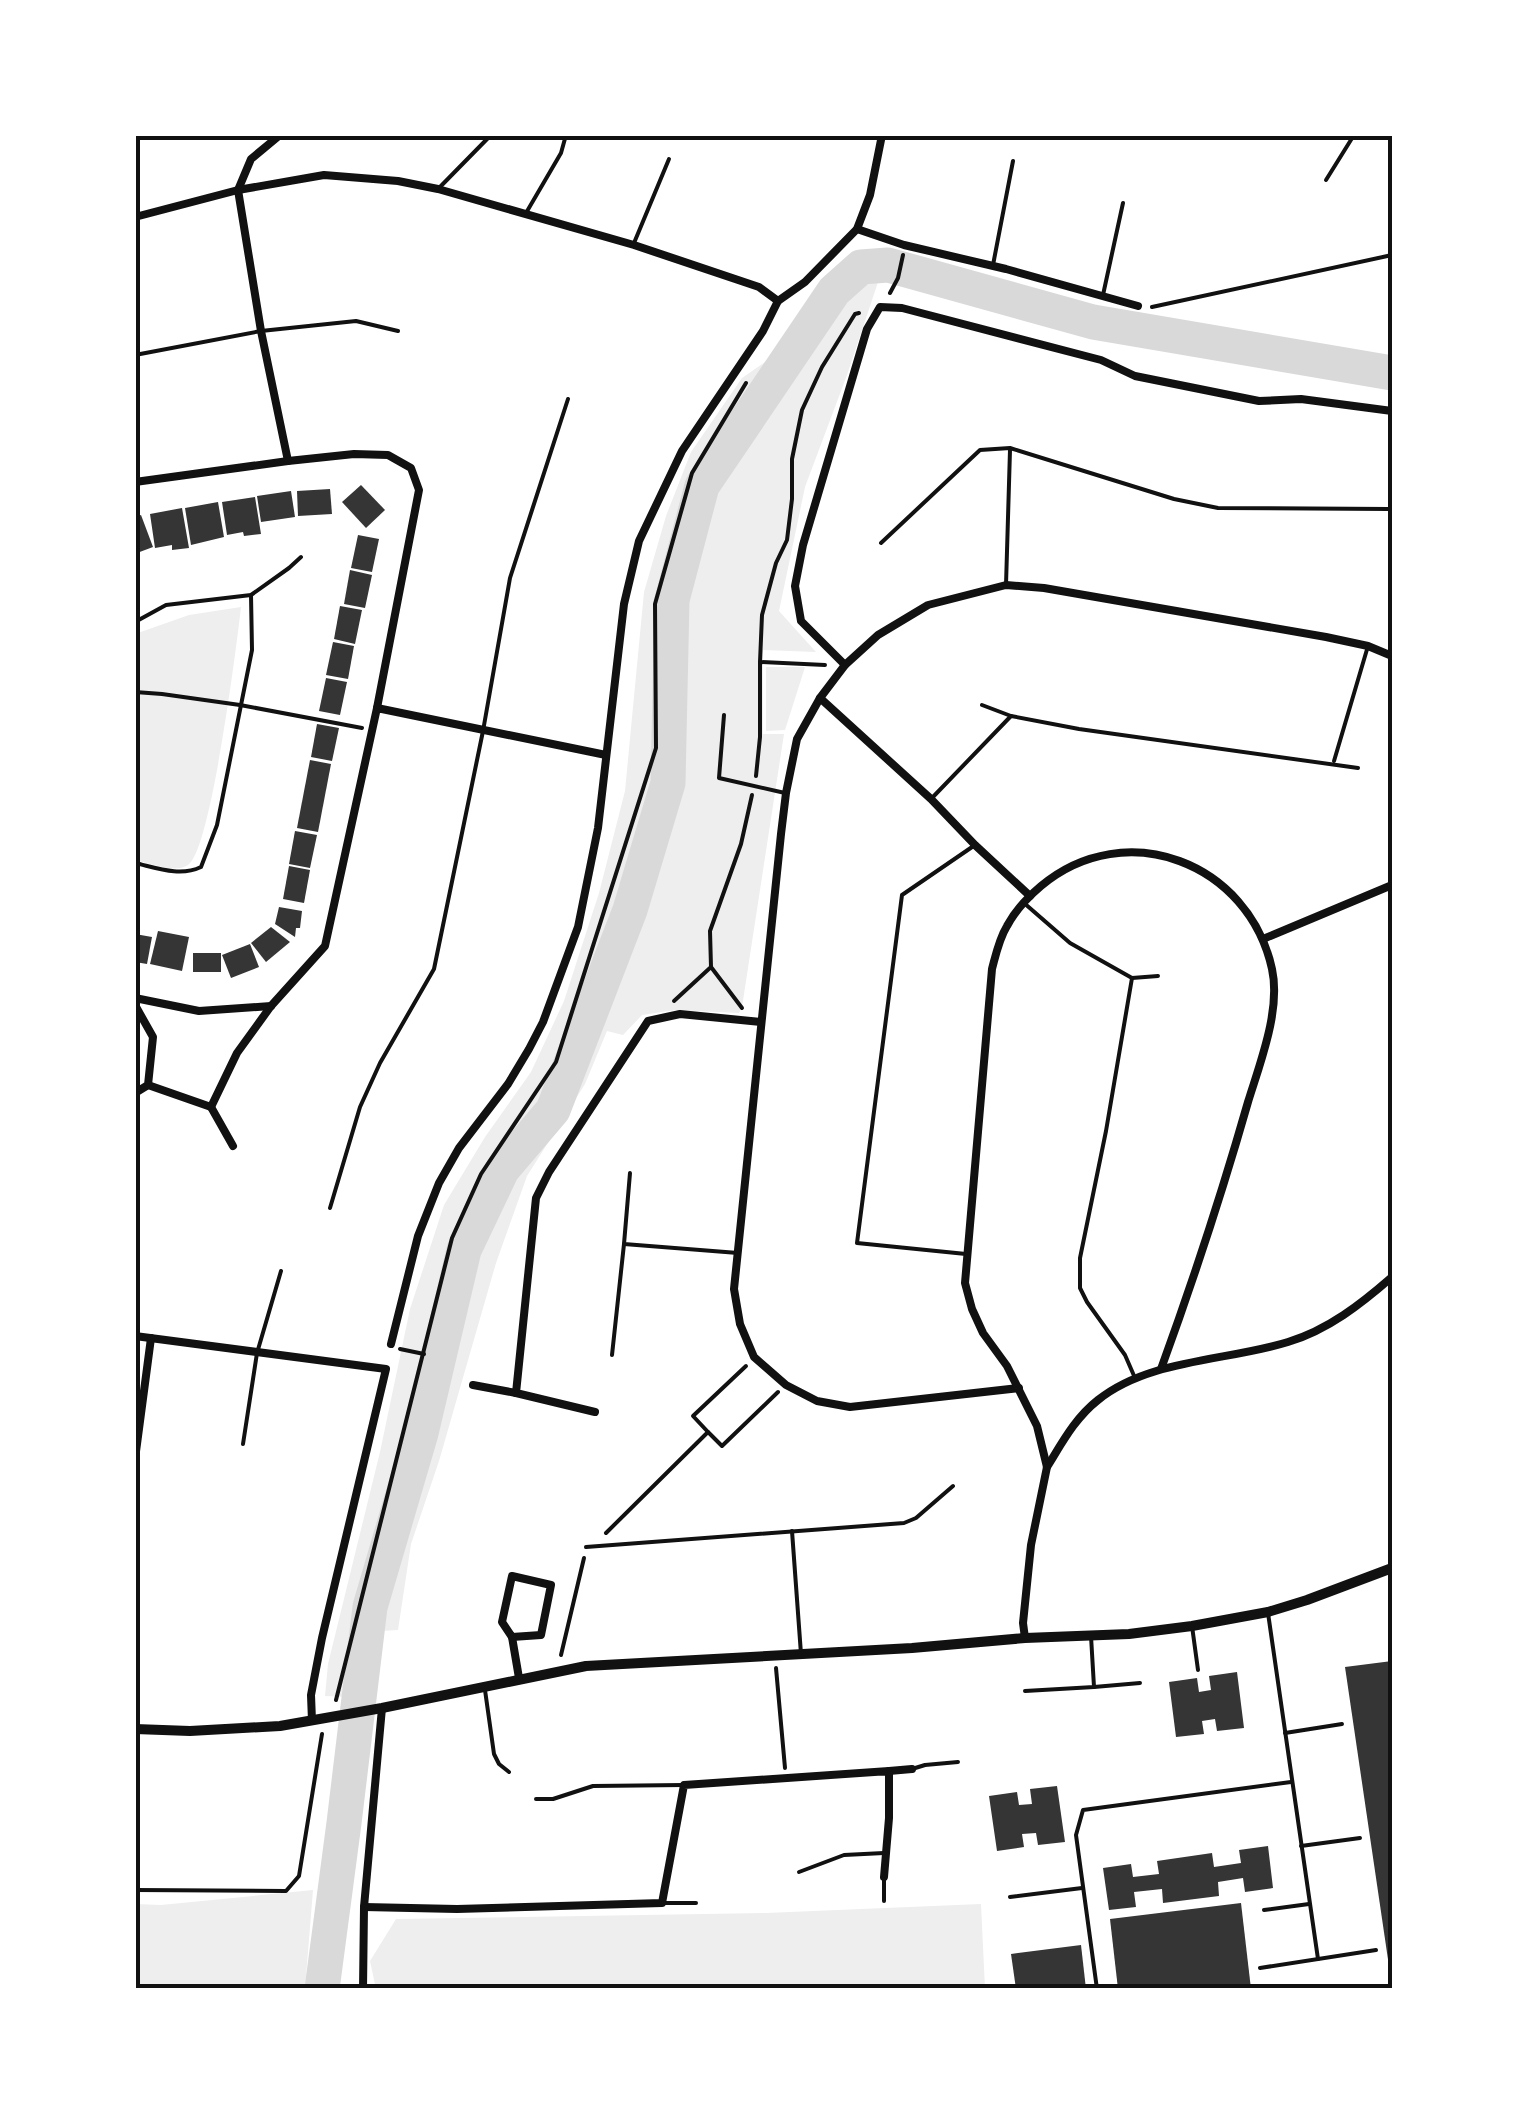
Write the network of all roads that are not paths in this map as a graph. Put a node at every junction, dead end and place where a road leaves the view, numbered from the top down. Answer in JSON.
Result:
{"nodes":[{"id":1,"x":280,"y":135,"type":"edge"},
{"id":2,"x":491,"y":135,"type":"edge"},
{"id":3,"x":566,"y":135,"type":"edge"},
{"id":4,"x":882,"y":135,"type":"edge"},
{"id":5,"x":1354,"y":135,"type":"edge"},
{"id":6,"x":669,"y":159,"type":"dead end"},
{"id":7,"x":1013,"y":161,"type":"dead end"},
{"id":8,"x":1326,"y":180,"type":"dead end"},
{"id":9,"x":438,"y":189,"type":"junction"},
{"id":10,"x":238,"y":190,"type":"junction"},
{"id":11,"x":1123,"y":203,"type":"dead end"},
{"id":12,"x":526,"y":213,"type":"junction"},
{"id":13,"x":135,"y":217,"type":"edge"},
{"id":14,"x":857,"y":228,"type":"junction"},
{"id":15,"x":634,"y":245,"type":"junction"},
{"id":16,"x":993,"y":266,"type":"junction"},
{"id":17,"x":1103,"y":295,"type":"junction"},
{"id":18,"x":778,"y":301,"type":"junction"},
{"id":19,"x":1138,"y":306,"type":"road end"},
{"id":20,"x":261,"y":331,"type":"junction"},
{"id":21,"x":398,"y":331,"type":"dead end"},
{"id":22,"x":135,"y":354,"type":"edge"},
{"id":23,"x":568,"y":398,"type":"dead end"},
{"id":24,"x":1392,"y":411,"type":"edge"},
{"id":25,"x":1010,"y":448,"type":"junction"},
{"id":26,"x":288,"y":460,"type":"junction"},
{"id":27,"x":135,"y":482,"type":"edge"},
{"id":28,"x":1389,"y":509,"type":"dead end"},
{"id":29,"x":881,"y":544,"type":"dead end"},
{"id":30,"x":1006,"y":585,"type":"junction"},
{"id":31,"x":1368,"y":646,"type":"junction"},
{"id":32,"x":1392,"y":656,"type":"edge"},
{"id":33,"x":845,"y":666,"type":"junction"},
{"id":34,"x":820,"y":698,"type":"junction"},
{"id":35,"x":982,"y":704,"type":"dead end"},
{"id":36,"x":377,"y":708,"type":"junction"},
{"id":37,"x":724,"y":715,"type":"dead end"},
{"id":38,"x":1011,"y":716,"type":"junction"},
{"id":39,"x":483,"y":731,"type":"junction"},
{"id":40,"x":606,"y":755,"type":"junction"},
{"id":41,"x":1334,"y":763,"type":"junction"},
{"id":42,"x":1358,"y":768,"type":"dead end"},
{"id":43,"x":786,"y":793,"type":"junction"},
{"id":44,"x":930,"y":798,"type":"junction"},
{"id":45,"x":975,"y":845,"type":"junction"},
{"id":46,"x":1392,"y":885,"type":"edge"},
{"id":47,"x":1027,"y":899,"type":"junction"},
{"id":48,"x":1263,"y":939,"type":"junction"},
{"id":49,"x":1158,"y":976,"type":"dead end"},
{"id":50,"x":1132,"y":978,"type":"junction"},
{"id":51,"x":135,"y":998,"type":"edge"},
{"id":52,"x":135,"y":1006,"type":"edge"},
{"id":53,"x":272,"y":1006,"type":"junction"},
{"id":54,"x":761,"y":1022,"type":"junction"},
{"id":55,"x":148,"y":1085,"type":"junction"},
{"id":56,"x":135,"y":1093,"type":"edge"},
{"id":57,"x":211,"y":1107,"type":"junction"},
{"id":58,"x":232,"y":1146,"type":"dead end"},
{"id":59,"x":630,"y":1173,"type":"dead end"},
{"id":60,"x":330,"y":1208,"type":"dead end"},
{"id":61,"x":624,"y":1244,"type":"junction"},
{"id":62,"x":738,"y":1253,"type":"junction"},
{"id":63,"x":966,"y":1254,"type":"junction"},
{"id":64,"x":281,"y":1271,"type":"dead end"},
{"id":65,"x":1392,"y":1277,"type":"edge"},
{"id":66,"x":135,"y":1336,"type":"edge"},
{"id":67,"x":151,"y":1338,"type":"junction"},
{"id":68,"x":391,"y":1346,"type":"road end"},
{"id":69,"x":257,"y":1353,"type":"junction"},
{"id":70,"x":612,"y":1354,"type":"dead end"},
{"id":71,"x":1161,"y":1370,"type":"junction"},
{"id":72,"x":1135,"y":1378,"type":"junction"},
{"id":73,"x":473,"y":1385,"type":"dead end"},
{"id":74,"x":1019,"y":1388,"type":"junction"},
{"id":75,"x":516,"y":1393,"type":"junction"},
{"id":76,"x":595,"y":1412,"type":"dead end"},
{"id":77,"x":243,"y":1444,"type":"dead end"},
{"id":78,"x":136,"y":1445,"type":"edge"},
{"id":79,"x":135,"y":1459,"type":"edge"},
{"id":80,"x":1047,"y":1467,"type":"junction"},
{"id":81,"x":954,"y":1486,"type":"dead end"},
{"id":82,"x":792,"y":1531,"type":"junction"},
{"id":83,"x":586,"y":1547,"type":"road end"},
{"id":84,"x":1392,"y":1568,"type":"edge"},
{"id":85,"x":1268,"y":1612,"type":"junction"},
{"id":86,"x":1192,"y":1626,"type":"junction"},
{"id":87,"x":1091,"y":1636,"type":"junction"},
{"id":88,"x":512,"y":1637,"type":"junction"},
{"id":89,"x":1025,"y":1638,"type":"junction"},
{"id":90,"x":800,"y":1654,"type":"junction"},
{"id":91,"x":1198,"y":1670,"type":"dead end"},
{"id":92,"x":519,"y":1678,"type":"junction"},
{"id":93,"x":1140,"y":1683,"type":"dead end"},
{"id":94,"x":484,"y":1686,"type":"junction"},
{"id":95,"x":1094,"y":1687,"type":"junction"},
{"id":96,"x":1026,"y":1691,"type":"dead end"},
{"id":97,"x":382,"y":1708,"type":"junction"},
{"id":98,"x":324,"y":1719,"type":"junction"},
{"id":99,"x":1342,"y":1724,"type":"dead end"},
{"id":100,"x":135,"y":1728,"type":"edge"},
{"id":101,"x":1284,"y":1733,"type":"junction"},
{"id":102,"x":958,"y":1762,"type":"dead end"},
{"id":103,"x":912,"y":1770,"type":"joint"},
{"id":104,"x":888,"y":1771,"type":"junction"},
{"id":105,"x":509,"y":1772,"type":"dead end"},
{"id":106,"x":1291,"y":1782,"type":"junction"},
{"id":107,"x":684,"y":1785,"type":"junction"},
{"id":108,"x":536,"y":1799,"type":"dead end"},
{"id":109,"x":1360,"y":1838,"type":"dead end"},
{"id":110,"x":1301,"y":1846,"type":"junction"},
{"id":111,"x":884,"y":1853,"type":"junction"},
{"id":112,"x":799,"y":1872,"type":"dead end"},
{"id":113,"x":884,"y":1877,"type":"joint"},
{"id":114,"x":1082,"y":1888,"type":"junction"},
{"id":115,"x":1010,"y":1897,"type":"dead end"},
{"id":116,"x":884,"y":1901,"type":"dead end"},
{"id":117,"x":662,"y":1902,"type":"junction"},
{"id":118,"x":696,"y":1903,"type":"dead end"},
{"id":119,"x":1310,"y":1904,"type":"junction"},
{"id":120,"x":364,"y":1907,"type":"junction"},
{"id":121,"x":1264,"y":1910,"type":"dead end"},
{"id":122,"x":1376,"y":1950,"type":"dead end"},
{"id":123,"x":1318,"y":1960,"type":"junction"},
{"id":124,"x":1260,"y":1968,"type":"dead end"},
{"id":125,"x":362,"y":1989,"type":"edge"},
{"id":126,"x":1097,"y":1989,"type":"edge"}],
"edges":[{"from":1,"to":10,"type":"street"},
{"from":2,"to":9,"type":"lane"},
{"from":3,"to":12,"type":"lane"},
{"from":4,"to":14,"type":"street"},
{"from":5,"to":8,"type":"lane"},
{"from":6,"to":15,"type":"lane"},
{"from":7,"to":16,"type":"lane"},
{"from":9,"to":10,"type":"street"},
{"from":9,"to":12,"type":"street"},
{"from":10,"to":13,"type":"street"},
{"from":10,"to":20,"type":"street"},
{"from":11,"to":17,"type":"lane"},
{"from":12,"to":15,"type":"street"},
{"from":14,"to":16,"type":"street"},
{"from":14,"to":18,"type":"street"},
{"from":15,"to":18,"type":"street"},
{"from":16,"to":17,"type":"street"},
{"from":17,"to":19,"type":"street"},
{"from":18,"to":40,"type":"street"},
{"from":20,"to":21,"type":"lane"},
{"from":20,"to":22,"type":"lane"},
{"from":20,"to":26,"type":"street"},
{"from":23,"to":39,"type":"lane"},
{"from":24,"to":33,"type":"street"},
{"from":25,"to":28,"type":"lane"},
{"from":25,"to":29,"type":"lane"},
{"from":25,"to":30,"type":"lane"},
{"from":26,"to":27,"type":"street"},
{"from":26,"to":36,"type":"street"},
{"from":30,"to":31,"type":"street"},
{"from":30,"to":33,"type":"street"},
{"from":31,"to":32,"type":"street"},
{"from":31,"to":41,"type":"lane"},
{"from":33,"to":34,"type":"street"},
{"from":34,"to":43,"type":"street"},
{"from":34,"to":44,"type":"street"},
{"from":35,"to":38,"type":"lane"},
{"from":36,"to":39,"type":"street"},
{"from":36,"to":53,"type":"street"},
{"from":37,"to":43,"type":"lane"},
{"from":38,"to":41,"type":"lane"},
{"from":38,"to":44,"type":"lane"},
{"from":39,"to":40,"type":"street"},
{"from":39,"to":60,"type":"lane"},
{"from":40,"to":68,"type":"street"},
{"from":41,"to":42,"type":"lane"},
{"from":43,"to":54,"type":"street"},
{"from":44,"to":45,"type":"street"},
{"from":45,"to":47,"type":"street"},
{"from":45,"to":63,"type":"lane"},
{"from":46,"to":48,"type":"street"},
{"from":47,"to":48,"type":"street"},
{"from":47,"to":50,"type":"lane"},
{"from":47,"to":63,"type":"street"},
{"from":48,"to":71,"type":"street"},
{"from":49,"to":50,"type":"lane"},
{"from":50,"to":72,"type":"lane"},
{"from":51,"to":53,"type":"street"},
{"from":52,"to":55,"type":"street"},
{"from":53,"to":57,"type":"street"},
{"from":54,"to":62,"type":"street"},
{"from":54,"to":75,"type":"street"},
{"from":55,"to":56,"type":"street"},
{"from":55,"to":57,"type":"street"},
{"from":57,"to":58,"type":"street"},
{"from":59,"to":61,"type":"lane"},
{"from":61,"to":62,"type":"lane"},
{"from":61,"to":70,"type":"lane"},
{"from":62,"to":74,"type":"street"},
{"from":63,"to":74,"type":"street"},
{"from":64,"to":69,"type":"lane"},
{"from":65,"to":71,"type":"street"},
{"from":66,"to":67,"type":"street"},
{"from":67,"to":69,"type":"street"},
{"from":67,"to":78,"type":"street"},
{"from":69,"to":77,"type":"lane"},
{"from":69,"to":98,"type":"street"},
{"from":71,"to":72,"type":"street"},
{"from":72,"to":80,"type":"street"},
{"from":73,"to":75,"type":"street"},
{"from":74,"to":80,"type":"street"},
{"from":75,"to":76,"type":"street"},
{"from":78,"to":79,"type":"street"},
{"from":80,"to":89,"type":"street"},
{"from":81,"to":82,"type":"lane"},
{"from":82,"to":83,"type":"lane"},
{"from":82,"to":90,"type":"lane"},
{"from":84,"to":85,"type":"street"},
{"from":85,"to":86,"type":"street"},
{"from":85,"to":101,"type":"lane"},
{"from":86,"to":87,"type":"street"},
{"from":86,"to":91,"type":"lane"},
{"from":87,"to":89,"type":"street"},
{"from":87,"to":95,"type":"lane"},
{"from":88,"to":88,"type":"street"},
{"from":88,"to":92,"type":"street"},
{"from":89,"to":90,"type":"street"},
{"from":90,"to":92,"type":"street"},
{"from":92,"to":94,"type":"street"},
{"from":93,"to":95,"type":"lane"},
{"from":94,"to":97,"type":"street"},
{"from":94,"to":105,"type":"lane"},
{"from":95,"to":96,"type":"lane"},
{"from":97,"to":98,"type":"street"},
{"from":97,"to":120,"type":"street"},
{"from":98,"to":100,"type":"street"},
{"from":99,"to":101,"type":"lane"},
{"from":101,"to":106,"type":"lane"},
{"from":102,"to":103,"type":"lane"},
{"from":103,"to":104,"type":"street"},
{"from":104,"to":107,"type":"street"},
{"from":104,"to":111,"type":"street"},
{"from":106,"to":110,"type":"lane"},
{"from":106,"to":114,"type":"lane"},
{"from":107,"to":108,"type":"lane"},
{"from":107,"to":117,"type":"street"},
{"from":109,"to":110,"type":"lane"},
{"from":110,"to":119,"type":"lane"},
{"from":111,"to":112,"type":"lane"},
{"from":111,"to":113,"type":"street"},
{"from":113,"to":116,"type":"lane"},
{"from":114,"to":115,"type":"lane"},
{"from":114,"to":126,"type":"lane"},
{"from":117,"to":118,"type":"lane"},
{"from":117,"to":120,"type":"street"},
{"from":119,"to":121,"type":"lane"},
{"from":119,"to":123,"type":"lane"},
{"from":120,"to":125,"type":"street"},
{"from":122,"to":123,"type":"lane"},
{"from":123,"to":124,"type":"lane"}]}
